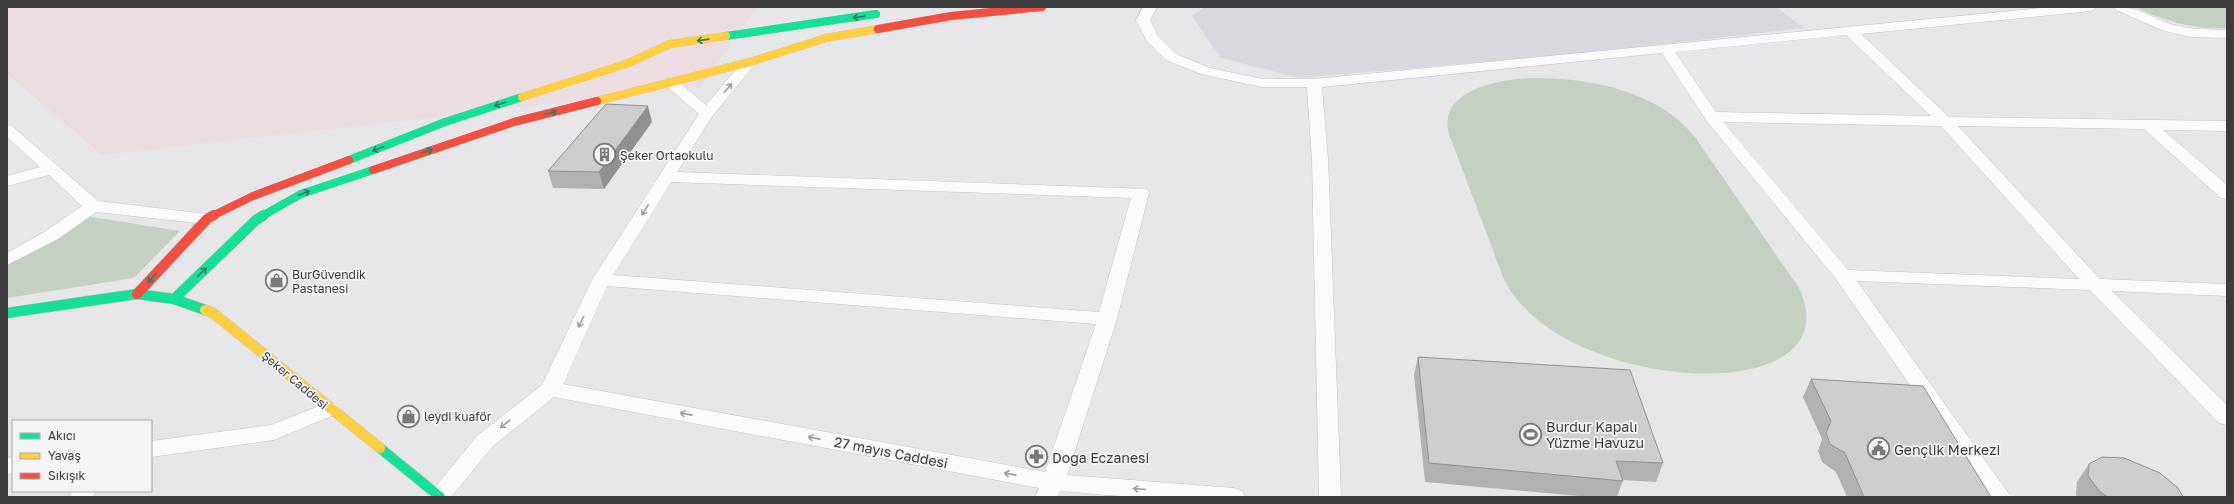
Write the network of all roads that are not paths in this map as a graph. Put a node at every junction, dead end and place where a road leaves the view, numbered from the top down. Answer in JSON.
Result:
{"nodes":[{"id":1,"x":1042,"y":7,"type":"edge"},
{"id":2,"x":1150,"y":7,"type":"edge"},
{"id":3,"x":2091,"y":7,"type":"edge"},
{"id":4,"x":2121,"y":7,"type":"edge"},
{"id":5,"x":887,"y":13,"type":"dead end"},
{"id":6,"x":1850,"y":31,"type":"junction"},
{"id":7,"x":2227,"y":34,"type":"edge"},
{"id":8,"x":725,"y":36,"type":"junction"},
{"id":9,"x":746,"y":42,"type":"dead end"},
{"id":10,"x":1666,"y":49,"type":"junction"},
{"id":11,"x":653,"y":50,"type":"junction"},
{"id":12,"x":752,"y":56,"type":"junction"},
{"id":13,"x":650,"y":61,"type":"dead end"},
{"id":14,"x":655,"y":76,"type":"dead end"},
{"id":15,"x":670,"y":82,"type":"junction"},
{"id":16,"x":1314,"y":83,"type":"junction"},
{"id":17,"x":707,"y":114,"type":"junction"},
{"id":18,"x":1711,"y":117,"type":"junction"},
{"id":19,"x":1944,"y":121,"type":"junction"},
{"id":20,"x":2147,"y":124,"type":"junction"},
{"id":21,"x":2227,"y":126,"type":"edge"},
{"id":22,"x":7,"y":129,"type":"edge"},
{"id":23,"x":53,"y":169,"type":"junction"},
{"id":24,"x":666,"y":177,"type":"junction"},
{"id":25,"x":7,"y":181,"type":"edge"},
{"id":26,"x":2227,"y":194,"type":"edge"},
{"id":27,"x":94,"y":206,"type":"junction"},
{"id":28,"x":207,"y":219,"type":"junction"},
{"id":29,"x":7,"y":260,"type":"edge"},
{"id":30,"x":1843,"y":275,"type":"junction"},
{"id":31,"x":601,"y":280,"type":"junction"},
{"id":32,"x":2096,"y":286,"type":"junction"},
{"id":33,"x":2227,"y":290,"type":"edge"},
{"id":34,"x":137,"y":294,"type":"junction"},
{"id":35,"x":174,"y":299,"type":"junction"},
{"id":36,"x":7,"y":313,"type":"edge"},
{"id":37,"x":1107,"y":319,"type":"junction"},
{"id":38,"x":550,"y":388,"type":"junction"},
{"id":39,"x":329,"y":409,"type":"junction"},
{"id":40,"x":2227,"y":418,"type":"edge"},
{"id":41,"x":152,"y":449,"type":"edge"},
{"id":42,"x":1050,"y":490,"type":"edge"},
{"id":43,"x":439,"y":497,"type":"edge"},
{"id":44,"x":1234,"y":497,"type":"edge"},
{"id":45,"x":1330,"y":497,"type":"edge"},
{"id":46,"x":2000,"y":497,"type":"edge"}],
"edges":[{"from":1,"to":12,"type":"main road"},
{"from":2,"to":16,"type":"street"},
{"from":3,"to":6,"type":"street"},
{"from":4,"to":7,"type":"street"},
{"from":5,"to":8,"type":"main road","one_way":true},
{"from":6,"to":10,"type":"street"},
{"from":6,"to":19,"type":"street"},
{"from":8,"to":9,"type":"main road"},
{"from":8,"to":11,"type":"main road","one_way":true},
{"from":10,"to":16,"type":"street"},
{"from":10,"to":18,"type":"street"},
{"from":11,"to":13,"type":"main road"},
{"from":11,"to":28,"type":"main road","one_way":true},
{"from":12,"to":15,"type":"main road"},
{"from":17,"to":12,"type":"street","one_way":true},
{"from":14,"to":15,"type":"main road"},
{"from":15,"to":17,"type":"street"},
{"from":35,"to":15,"type":"main road","one_way":true},
{"from":16,"to":45,"type":"street"},
{"from":17,"to":24,"type":"street"},
{"from":18,"to":19,"type":"street"},
{"from":18,"to":30,"type":"street"},
{"from":19,"to":20,"type":"street"},
{"from":19,"to":32,"type":"street"},
{"from":20,"to":21,"type":"street"},
{"from":20,"to":26,"type":"street"},
{"from":22,"to":23,"type":"street"},
{"from":23,"to":25,"type":"street"},
{"from":23,"to":27,"type":"street"},
{"from":24,"to":31,"type":"street","one_way":true},
{"from":24,"to":37,"type":"street"},
{"from":27,"to":28,"type":"street"},
{"from":27,"to":29,"type":"street"},
{"from":28,"to":34,"type":"main road","one_way":true},
{"from":30,"to":32,"type":"street"},
{"from":30,"to":46,"type":"street"},
{"from":31,"to":37,"type":"street"},
{"from":31,"to":38,"type":"street","one_way":true},
{"from":32,"to":33,"type":"street"},
{"from":32,"to":40,"type":"street"},
{"from":34,"to":35,"type":"main road","name":"Şeker Caddesi"},
{"from":34,"to":36,"type":"main road","name":"Şeker Caddesi"},
{"from":35,"to":39,"type":"main road","name":"Şeker Caddesi"},
{"from":37,"to":42,"type":"street"},
{"from":42,"to":38,"type":"street","name":"27 mayıs Caddesi","one_way":true},
{"from":38,"to":43,"type":"street","one_way":true},
{"from":39,"to":41,"type":"street"},
{"from":39,"to":43,"type":"main road","name":"Şeker Caddesi"},
{"from":44,"to":42,"type":"street","name":"27 mayıs Caddesi","one_way":true}]}
